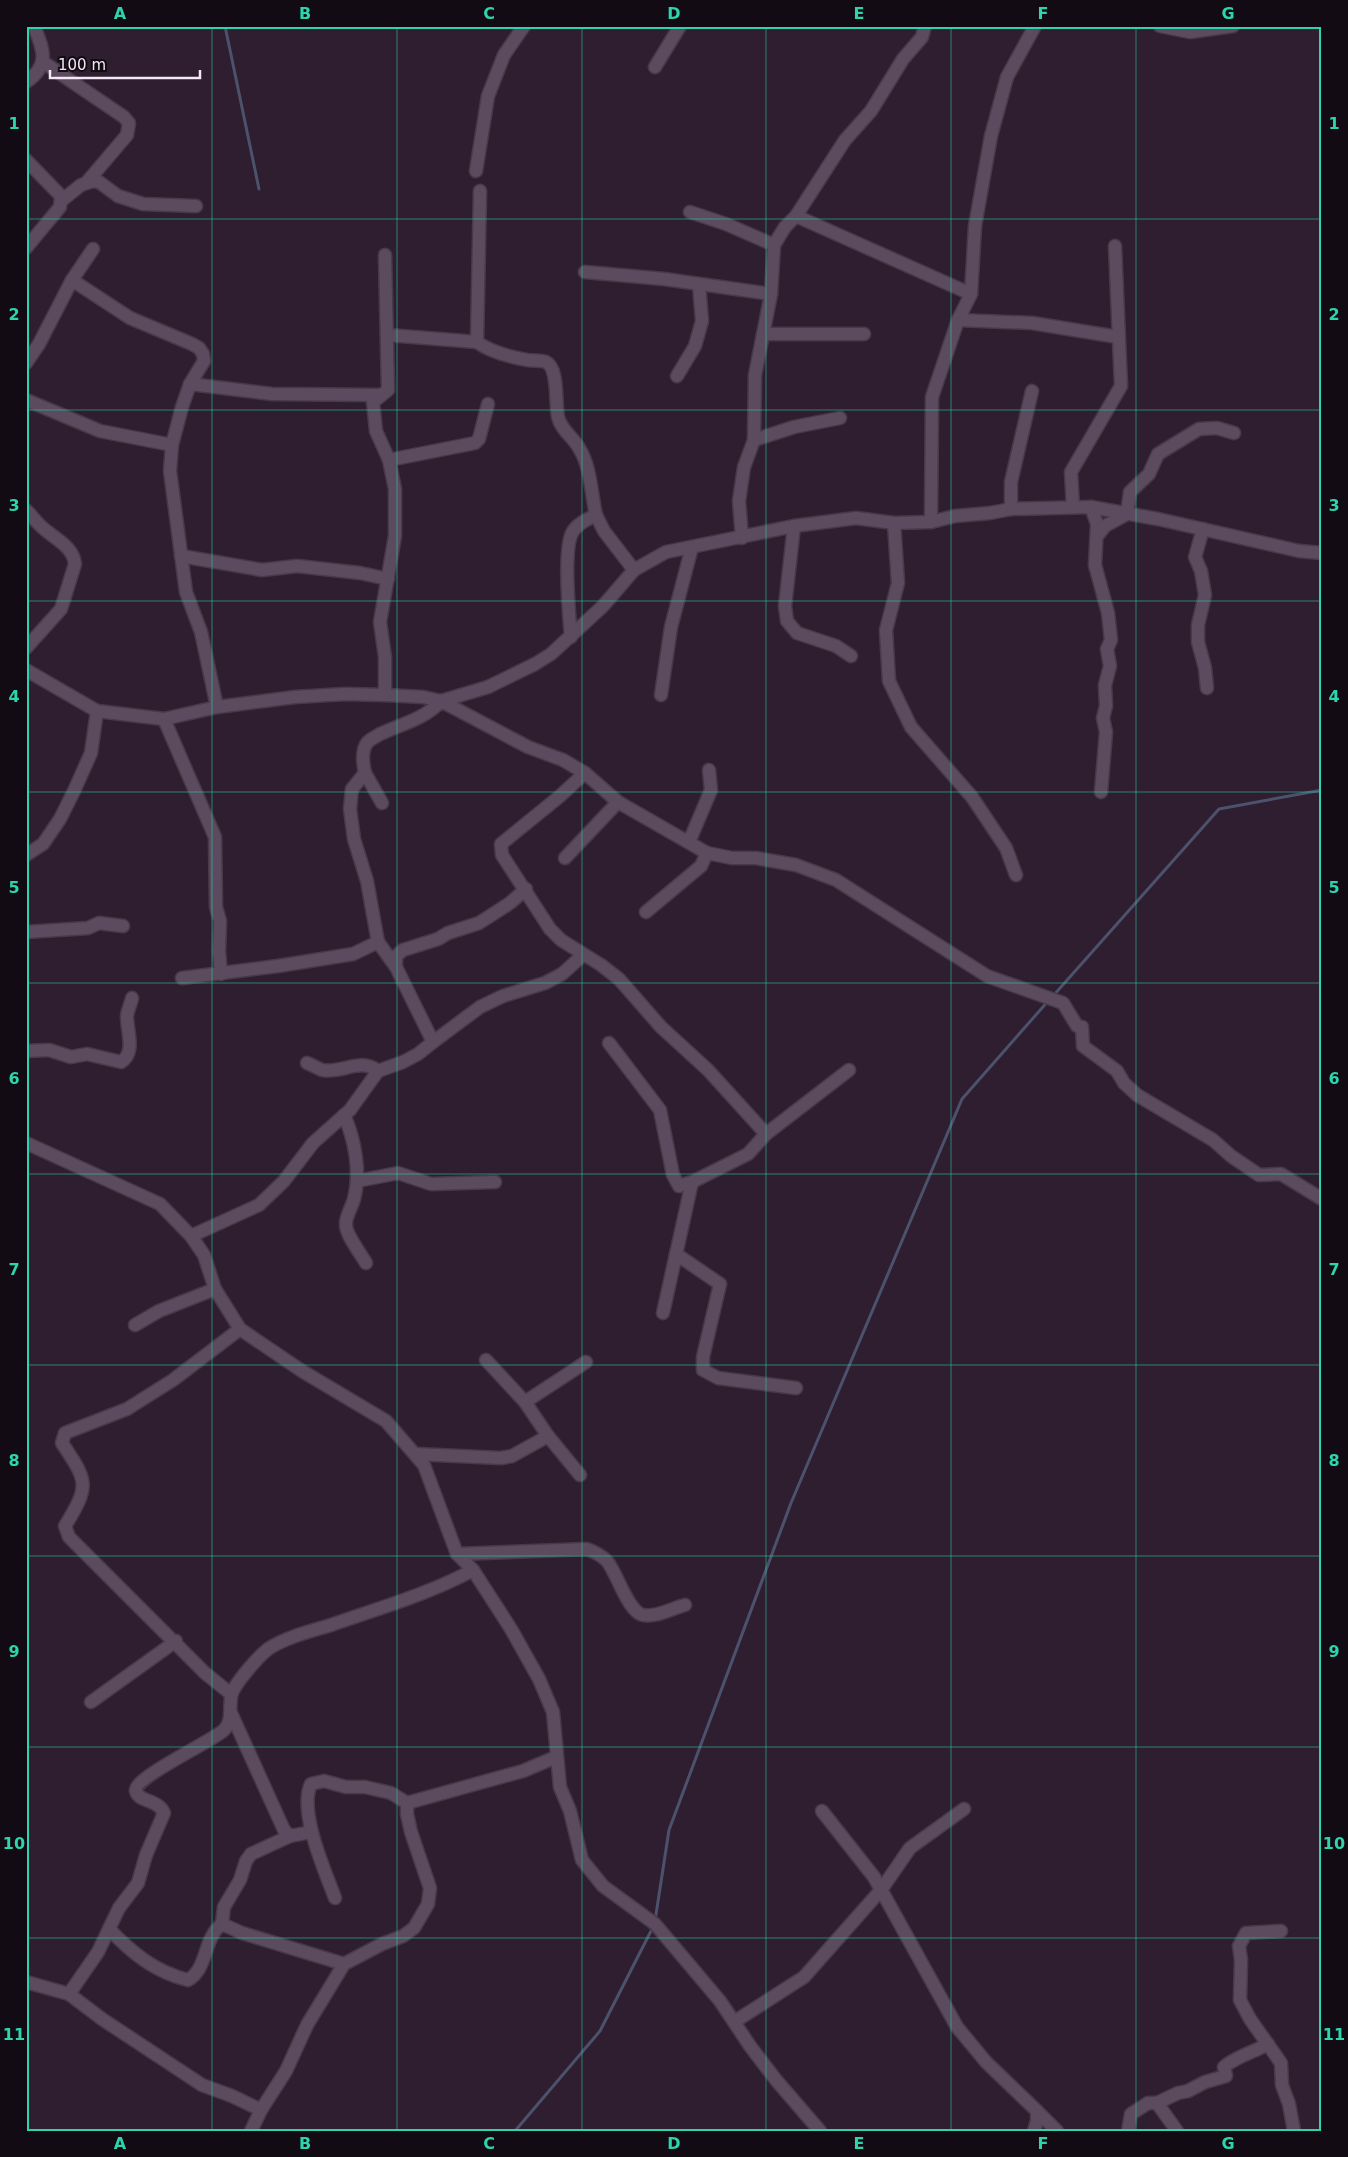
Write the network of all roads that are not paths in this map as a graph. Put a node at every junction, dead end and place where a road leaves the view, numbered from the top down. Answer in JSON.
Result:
{"nodes":[{"id":1,"x":34,"y":26,"type":"edge"},
{"id":2,"x":524,"y":26,"type":"edge"},
{"id":3,"x":680,"y":26,"type":"edge"},
{"id":4,"x":925,"y":26,"type":"edge"},
{"id":5,"x":1034,"y":26,"type":"edge"},
{"id":6,"x":1160,"y":26,"type":"edge"},
{"id":7,"x":1233,"y":26,"type":"edge"},
{"id":8,"x":43,"y":62,"type":"junction"},
{"id":9,"x":655,"y":67,"type":"dead end"},
{"id":10,"x":26,"y":82,"type":"edge"},
{"id":11,"x":26,"y":160,"type":"edge"},
{"id":12,"x":476,"y":171,"type":"dead end"},
{"id":13,"x":87,"y":182,"type":"junction"},
{"id":14,"x":480,"y":191,"type":"dead end"},
{"id":15,"x":61,"y":201,"type":"junction"},
{"id":16,"x":196,"y":206,"type":"dead end"},
{"id":17,"x":690,"y":212,"type":"dead end"},
{"id":18,"x":796,"y":216,"type":"junction"},
{"id":19,"x":774,"y":245,"type":"junction"},
{"id":20,"x":1115,"y":246,"type":"dead end"},
{"id":21,"x":26,"y":248,"type":"edge"},
{"id":22,"x":93,"y":248,"type":"dead end"},
{"id":23,"x":385,"y":255,"type":"dead end"},
{"id":24,"x":584,"y":272,"type":"dead end"},
{"id":25,"x":72,"y":280,"type":"junction"},
{"id":26,"x":699,"y":284,"type":"junction"},
{"id":27,"x":771,"y":294,"type":"junction"},
{"id":28,"x":971,"y":294,"type":"junction"},
{"id":29,"x":958,"y":320,"type":"junction"},
{"id":30,"x":763,"y":334,"type":"junction"},
{"id":31,"x":864,"y":334,"type":"dead end"},
{"id":32,"x":388,"y":335,"type":"junction"},
{"id":33,"x":1118,"y":337,"type":"junction"},
{"id":34,"x":477,"y":342,"type":"junction"},
{"id":35,"x":26,"y":363,"type":"edge"},
{"id":36,"x":677,"y":376,"type":"dead end"},
{"id":37,"x":190,"y":384,"type":"junction"},
{"id":38,"x":1032,"y":391,"type":"dead end"},
{"id":39,"x":26,"y":400,"type":"edge"},
{"id":40,"x":373,"y":402,"type":"junction"},
{"id":41,"x":488,"y":404,"type":"dead end"},
{"id":42,"x":840,"y":418,"type":"dead end"},
{"id":43,"x":1234,"y":433,"type":"dead end"},
{"id":44,"x":754,"y":440,"type":"junction"},
{"id":45,"x":172,"y":445,"type":"junction"},
{"id":46,"x":389,"y":460,"type":"junction"},
{"id":47,"x":1073,"y":507,"type":"junction"},
{"id":48,"x":1091,"y":507,"type":"junction"},
{"id":49,"x":1011,"y":509,"type":"junction"},
{"id":50,"x":26,"y":510,"type":"edge"},
{"id":51,"x":1127,"y":514,"type":"junction"},
{"id":52,"x":596,"y":515,"type":"junction"},
{"id":53,"x":931,"y":522,"type":"junction"},
{"id":54,"x":894,"y":523,"type":"junction"},
{"id":55,"x":794,"y":526,"type":"junction"},
{"id":56,"x":1203,"y":529,"type":"junction"},
{"id":57,"x":1097,"y":536,"type":"junction"},
{"id":58,"x":742,"y":538,"type":"junction"},
{"id":59,"x":692,"y":547,"type":"junction"},
{"id":60,"x":1322,"y":552,"type":"edge"},
{"id":61,"x":181,"y":556,"type":"junction"},
{"id":62,"x":634,"y":570,"type":"junction"},
{"id":63,"x":388,"y":579,"type":"junction"},
{"id":64,"x":571,"y":637,"type":"junction"},
{"id":65,"x":26,"y":648,"type":"edge"},
{"id":66,"x":851,"y":656,"type":"dead end"},
{"id":67,"x":26,"y":670,"type":"edge"},
{"id":68,"x":1207,"y":688,"type":"dead end"},
{"id":69,"x":385,"y":695,"type":"junction"},
{"id":70,"x":661,"y":695,"type":"dead end"},
{"id":71,"x":441,"y":701,"type":"junction"},
{"id":72,"x":216,"y":707,"type":"junction"},
{"id":73,"x":97,"y":711,"type":"junction"},
{"id":74,"x":164,"y":719,"type":"junction"},
{"id":75,"x":709,"y":770,"type":"dead end"},
{"id":76,"x":365,"y":773,"type":"junction"},
{"id":77,"x":585,"y":773,"type":"junction"},
{"id":78,"x":1101,"y":792,"type":"dead end"},
{"id":79,"x":618,"y":802,"type":"junction"},
{"id":80,"x":382,"y":803,"type":"dead end"},
{"id":81,"x":689,"y":842,"type":"junction"},
{"id":82,"x":707,"y":853,"type":"junction"},
{"id":83,"x":26,"y":855,"type":"edge"},
{"id":84,"x":565,"y":858,"type":"dead end"},
{"id":85,"x":1016,"y":875,"type":"dead end"},
{"id":86,"x":526,"y":889,"type":"junction"},
{"id":87,"x":646,"y":912,"type":"dead end"},
{"id":88,"x":123,"y":926,"type":"dead end"},
{"id":89,"x":28,"y":931,"type":"edge"},
{"id":90,"x":378,"y":942,"type":"junction"},
{"id":91,"x":583,"y":955,"type":"junction"},
{"id":92,"x":396,"y":967,"type":"junction"},
{"id":93,"x":221,"y":974,"type":"junction"},
{"id":94,"x":182,"y":978,"type":"dead end"},
{"id":95,"x":132,"y":998,"type":"dead end"},
{"id":96,"x":433,"y":1042,"type":"junction"},
{"id":97,"x":609,"y":1043,"type":"dead end"},
{"id":98,"x":26,"y":1051,"type":"edge"},
{"id":99,"x":307,"y":1063,"type":"dead end"},
{"id":100,"x":849,"y":1070,"type":"dead end"},
{"id":101,"x":378,"y":1071,"type":"junction"},
{"id":102,"x":344,"y":1115,"type":"junction"},
{"id":103,"x":766,"y":1134,"type":"junction"},
{"id":104,"x":26,"y":1144,"type":"edge"},
{"id":105,"x":357,"y":1181,"type":"junction"},
{"id":106,"x":495,"y":1182,"type":"dead end"},
{"id":107,"x":692,"y":1182,"type":"junction"},
{"id":108,"x":1322,"y":1199,"type":"edge"},
{"id":109,"x":191,"y":1236,"type":"junction"},
{"id":110,"x":676,"y":1254,"type":"junction"},
{"id":111,"x":366,"y":1263,"type":"dead end"},
{"id":112,"x":215,"y":1289,"type":"junction"},
{"id":113,"x":663,"y":1313,"type":"dead end"},
{"id":114,"x":135,"y":1325,"type":"dead end"},
{"id":115,"x":240,"y":1329,"type":"junction"},
{"id":116,"x":486,"y":1360,"type":"dead end"},
{"id":117,"x":586,"y":1362,"type":"dead end"},
{"id":118,"x":796,"y":1388,"type":"dead end"},
{"id":119,"x":525,"y":1402,"type":"junction"},
{"id":120,"x":548,"y":1436,"type":"junction"},
{"id":121,"x":415,"y":1454,"type":"junction"},
{"id":122,"x":580,"y":1475,"type":"dead end"},
{"id":123,"x":457,"y":1554,"type":"junction"},
{"id":124,"x":473,"y":1570,"type":"junction"},
{"id":125,"x":685,"y":1605,"type":"dead end"},
{"id":126,"x":176,"y":1641,"type":"junction"},
{"id":127,"x":232,"y":1694,"type":"junction"},
{"id":128,"x":91,"y":1702,"type":"dead end"},
{"id":129,"x":231,"y":1713,"type":"junction"},
{"id":130,"x":556,"y":1757,"type":"junction"},
{"id":131,"x":407,"y":1803,"type":"junction"},
{"id":132,"x":964,"y":1809,"type":"dead end"},
{"id":133,"x":822,"y":1811,"type":"dead end"},
{"id":134,"x":311,"y":1832,"type":"junction"},
{"id":135,"x":290,"y":1836,"type":"junction"},
{"id":136,"x":881,"y":1890,"type":"junction"},
{"id":137,"x":335,"y":1898,"type":"dead end"},
{"id":138,"x":222,"y":1924,"type":"junction"},
{"id":139,"x":109,"y":1929,"type":"junction"},
{"id":140,"x":1281,"y":1931,"type":"dead end"},
{"id":141,"x":344,"y":1964,"type":"junction"},
{"id":142,"x":26,"y":1982,"type":"edge"},
{"id":143,"x":69,"y":1994,"type":"junction"},
{"id":144,"x":734,"y":2022,"type":"junction"},
{"id":145,"x":1268,"y":2044,"type":"junction"},
{"id":146,"x":1157,"y":2103,"type":"junction"},
{"id":147,"x":261,"y":2110,"type":"junction"},
{"id":148,"x":1037,"y":2111,"type":"junction"},
{"id":149,"x":251,"y":2131,"type":"edge"},
{"id":150,"x":820,"y":2131,"type":"edge"},
{"id":151,"x":1034,"y":2131,"type":"edge"},
{"id":152,"x":1057,"y":2131,"type":"edge"},
{"id":153,"x":1128,"y":2131,"type":"edge"},
{"id":154,"x":1177,"y":2131,"type":"edge"},
{"id":155,"x":1294,"y":2131,"type":"edge"}],
"edges":[{"from":1,"to":8,"type":"street"},
{"from":2,"to":12,"type":"street"},
{"from":3,"to":9,"type":"street"},
{"from":4,"to":18,"type":"street"},
{"from":5,"to":28,"type":"street"},
{"from":6,"to":7,"type":"street"},
{"from":8,"to":10,"type":"street"},
{"from":8,"to":13,"type":"street"},
{"from":11,"to":15,"type":"street"},
{"from":13,"to":15,"type":"street"},
{"from":13,"to":16,"type":"street"},
{"from":14,"to":34,"type":"street"},
{"from":15,"to":21,"type":"street"},
{"from":17,"to":19,"type":"street"},
{"from":18,"to":19,"type":"street"},
{"from":18,"to":28,"type":"street"},
{"from":19,"to":27,"type":"street"},
{"from":20,"to":33,"type":"street"},
{"from":22,"to":25,"type":"street"},
{"from":23,"to":32,"type":"street"},
{"from":24,"to":26,"type":"street"},
{"from":25,"to":35,"type":"street"},
{"from":25,"to":37,"type":"street"},
{"from":26,"to":27,"type":"street"},
{"from":26,"to":36,"type":"street"},
{"from":27,"to":30,"type":"street"},
{"from":28,"to":29,"type":"street"},
{"from":29,"to":33,"type":"street"},
{"from":29,"to":53,"type":"street"},
{"from":30,"to":31,"type":"street"},
{"from":30,"to":44,"type":"street"},
{"from":32,"to":34,"type":"street"},
{"from":32,"to":40,"type":"street"},
{"from":33,"to":47,"type":"street"},
{"from":34,"to":52,"type":"street"},
{"from":37,"to":40,"type":"street"},
{"from":37,"to":45,"type":"street"},
{"from":38,"to":49,"type":"street"},
{"from":39,"to":45,"type":"street"},
{"from":40,"to":46,"type":"street"},
{"from":41,"to":46,"type":"street"},
{"from":42,"to":44,"type":"street"},
{"from":43,"to":51,"type":"street"},
{"from":44,"to":58,"type":"street"},
{"from":45,"to":61,"type":"street"},
{"from":46,"to":63,"type":"street"},
{"from":47,"to":48,"type":"street"},
{"from":47,"to":49,"type":"street"},
{"from":48,"to":51,"type":"street"},
{"from":48,"to":57,"type":"street"},
{"from":49,"to":53,"type":"street"},
{"from":50,"to":65,"type":"street"},
{"from":51,"to":56,"type":"street"},
{"from":51,"to":57,"type":"street"},
{"from":52,"to":62,"type":"street"},
{"from":52,"to":64,"type":"street"},
{"from":53,"to":54,"type":"street"},
{"from":54,"to":55,"type":"street"},
{"from":54,"to":85,"type":"street"},
{"from":55,"to":58,"type":"street"},
{"from":55,"to":66,"type":"street"},
{"from":56,"to":60,"type":"street"},
{"from":56,"to":68,"type":"street"},
{"from":57,"to":78,"type":"street"},
{"from":58,"to":59,"type":"street"},
{"from":59,"to":62,"type":"street"},
{"from":59,"to":70,"type":"street"},
{"from":61,"to":63,"type":"street"},
{"from":61,"to":72,"type":"street"},
{"from":62,"to":64,"type":"street"},
{"from":63,"to":69,"type":"street"},
{"from":64,"to":71,"type":"street"},
{"from":67,"to":73,"type":"street"},
{"from":69,"to":71,"type":"street"},
{"from":69,"to":72,"type":"street"},
{"from":71,"to":76,"type":"street"},
{"from":71,"to":77,"type":"street"},
{"from":72,"to":74,"type":"street"},
{"from":73,"to":74,"type":"street"},
{"from":73,"to":83,"type":"street"},
{"from":74,"to":93,"type":"street"},
{"from":75,"to":81,"type":"street"},
{"from":76,"to":80,"type":"street"},
{"from":76,"to":90,"type":"street"},
{"from":77,"to":79,"type":"street"},
{"from":77,"to":86,"type":"street"},
{"from":79,"to":81,"type":"street"},
{"from":79,"to":84,"type":"street"},
{"from":81,"to":82,"type":"street"},
{"from":82,"to":87,"type":"street"},
{"from":82,"to":108,"type":"street"},
{"from":86,"to":91,"type":"street"},
{"from":86,"to":92,"type":"street"},
{"from":88,"to":89,"type":"street"},
{"from":90,"to":92,"type":"street"},
{"from":90,"to":93,"type":"street"},
{"from":91,"to":96,"type":"street"},
{"from":91,"to":103,"type":"street"},
{"from":92,"to":96,"type":"street"},
{"from":93,"to":94,"type":"street"},
{"from":95,"to":98,"type":"street"},
{"from":96,"to":101,"type":"street"},
{"from":97,"to":107,"type":"street"},
{"from":99,"to":101,"type":"street"},
{"from":100,"to":103,"type":"street"},
{"from":101,"to":102,"type":"street"},
{"from":102,"to":105,"type":"street"},
{"from":102,"to":109,"type":"street"},
{"from":103,"to":107,"type":"street"},
{"from":104,"to":109,"type":"street"},
{"from":105,"to":106,"type":"street"},
{"from":105,"to":111,"type":"street"},
{"from":107,"to":110,"type":"street"},
{"from":109,"to":112,"type":"street"},
{"from":110,"to":113,"type":"street"},
{"from":110,"to":118,"type":"street"},
{"from":112,"to":114,"type":"street"},
{"from":112,"to":115,"type":"street"},
{"from":115,"to":121,"type":"street"},
{"from":115,"to":126,"type":"street"},
{"from":116,"to":119,"type":"street"},
{"from":117,"to":119,"type":"street"},
{"from":119,"to":120,"type":"street"},
{"from":120,"to":121,"type":"street"},
{"from":120,"to":122,"type":"street"},
{"from":121,"to":123,"type":"street"},
{"from":123,"to":124,"type":"street"},
{"from":123,"to":125,"type":"street"},
{"from":124,"to":127,"type":"street"},
{"from":124,"to":130,"type":"street"},
{"from":126,"to":127,"type":"street"},
{"from":126,"to":128,"type":"street"},
{"from":127,"to":129,"type":"street"},
{"from":129,"to":135,"type":"street"},
{"from":129,"to":139,"type":"street"},
{"from":130,"to":131,"type":"street"},
{"from":130,"to":144,"type":"street"},
{"from":131,"to":134,"type":"street"},
{"from":131,"to":141,"type":"street"},
{"from":132,"to":136,"type":"street"},
{"from":133,"to":136,"type":"street"},
{"from":134,"to":135,"type":"street"},
{"from":134,"to":137,"type":"street"},
{"from":135,"to":138,"type":"street"},
{"from":136,"to":144,"type":"street"},
{"from":136,"to":148,"type":"street"},
{"from":138,"to":139,"type":"street"},
{"from":138,"to":141,"type":"street"},
{"from":139,"to":143,"type":"street"},
{"from":140,"to":145,"type":"street"},
{"from":141,"to":147,"type":"street"},
{"from":142,"to":143,"type":"street"},
{"from":143,"to":147,"type":"street"},
{"from":144,"to":150,"type":"street"},
{"from":145,"to":146,"type":"street"},
{"from":145,"to":155,"type":"street"},
{"from":146,"to":153,"type":"street"},
{"from":146,"to":154,"type":"street"},
{"from":147,"to":149,"type":"street"},
{"from":148,"to":151,"type":"street"},
{"from":148,"to":152,"type":"street"}]}
